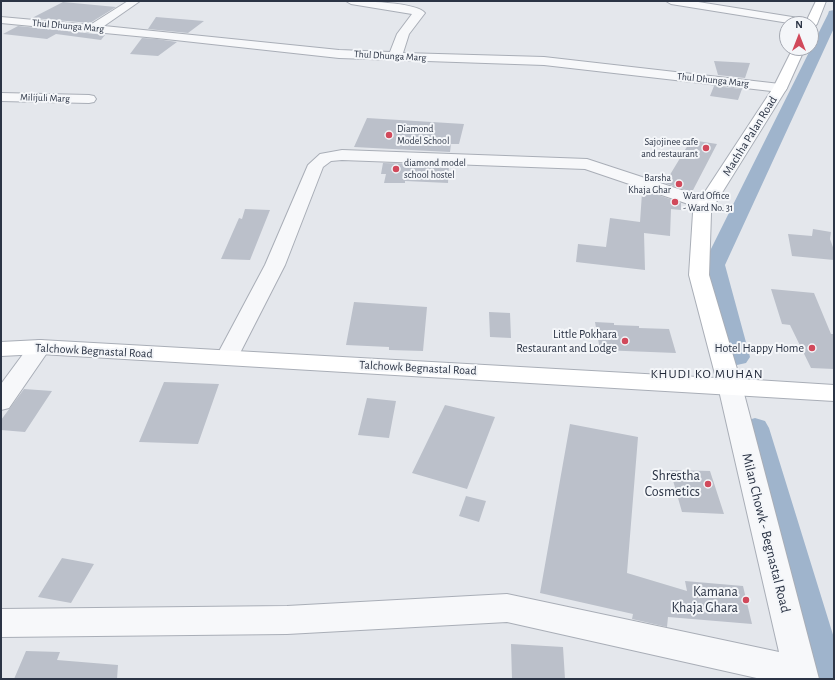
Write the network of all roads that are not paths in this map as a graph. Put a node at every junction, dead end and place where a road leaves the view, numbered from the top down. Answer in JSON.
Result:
{"nodes":[{"id":1,"x":135,"y":1,"type":"edge"},
{"id":2,"x":351,"y":1,"type":"edge"},
{"id":3,"x":671,"y":1,"type":"edge"},
{"id":4,"x":821,"y":1,"type":"edge"},
{"id":5,"x":814,"y":16,"type":"edge"},
{"id":6,"x":779,"y":19,"type":"edge"},
{"id":7,"x":1,"y":20,"type":"edge"},
{"id":8,"x":93,"y":28,"type":"junction"},
{"id":9,"x":795,"y":56,"type":"edge"},
{"id":10,"x":396,"y":57,"type":"junction"},
{"id":11,"x":780,"y":88,"type":"junction"},
{"id":12,"x":1,"y":97,"type":"edge"},
{"id":13,"x":89,"y":99,"type":"dead end"},
{"id":14,"x":706,"y":204,"type":"junction"},
{"id":15,"x":40,"y":348,"type":"junction"},
{"id":16,"x":1,"y":349,"type":"edge"},
{"id":17,"x":227,"y":357,"type":"junction"},
{"id":18,"x":730,"y":386,"type":"junction"},
{"id":19,"x":834,"y":393,"type":"edge"},
{"id":20,"x":1,"y":402,"type":"edge"},
{"id":21,"x":1,"y":623,"type":"edge"},
{"id":22,"x":801,"y":676,"type":"edge"}],
"edges":[{"from":1,"to":8,"type":"street"},
{"from":2,"to":10,"type":"street"},
{"from":3,"to":6,"type":"street"},
{"from":4,"to":5,"type":"street"},
{"from":7,"to":8,"type":"street","name":"Thul Dhunga Marg"},
{"from":8,"to":10,"type":"street","name":"Thul Dhunga Marg"},
{"from":9,"to":11,"type":"street","name":"Machha Palan Road"},
{"from":10,"to":11,"type":"street","name":"Thul Dhunga Marg"},
{"from":11,"to":14,"type":"street","name":"Machha Palan Road"},
{"from":12,"to":13,"type":"street","name":"Milijuli Marg"},
{"from":14,"to":17,"type":"street"},
{"from":14,"to":18,"type":"street","name":"Machha Palan Road"},
{"from":15,"to":16,"type":"street","name":"Talchowk Begnastal Road"},
{"from":15,"to":17,"type":"street","name":"Talchowk Begnastal Road"},
{"from":15,"to":20,"type":"street"},
{"from":17,"to":18,"type":"street","name":"Talchowk Begnastal Road"},
{"from":18,"to":19,"type":"street","name":"Talchowk Begnastal Road"},
{"from":18,"to":22,"type":"street","name":"Milan Chowk - Begnastal Road"},
{"from":21,"to":22,"type":"street"}]}
